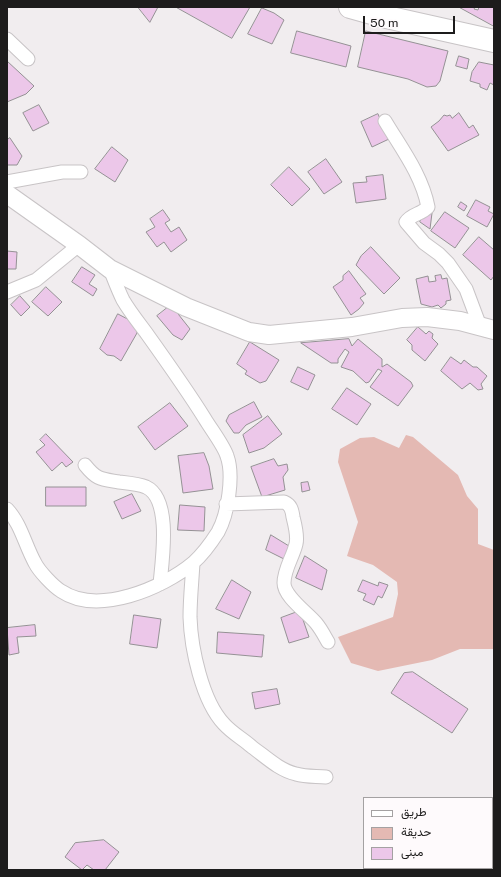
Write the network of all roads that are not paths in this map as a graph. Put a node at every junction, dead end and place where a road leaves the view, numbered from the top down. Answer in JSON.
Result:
{"nodes":[{"id":1,"x":350,"y":7,"type":"edge"},
{"id":2,"x":7,"y":39,"type":"edge"},
{"id":3,"x":494,"y":41,"type":"edge"},
{"id":4,"x":28,"y":59,"type":"dead end"},
{"id":5,"x":385,"y":121,"type":"dead end"},
{"id":6,"x":81,"y":172,"type":"dead end"},
{"id":7,"x":7,"y":182,"type":"edge"},
{"id":8,"x":7,"y":194,"type":"edge"},
{"id":9,"x":79,"y":245,"type":"junction"},
{"id":10,"x":110,"y":269,"type":"junction"},
{"id":11,"x":7,"y":292,"type":"edge"},
{"id":12,"x":490,"y":331,"type":"edge"},
{"id":13,"x":85,"y":465,"type":"dead end"},
{"id":14,"x":226,"y":504,"type":"junction"},
{"id":15,"x":7,"y":509,"type":"edge"},
{"id":16,"x":193,"y":562,"type":"junction"},
{"id":17,"x":160,"y":584,"type":"junction"},
{"id":18,"x":328,"y":642,"type":"dead end"},
{"id":19,"x":326,"y":777,"type":"dead end"}],
"edges":[{"from":1,"to":3,"type":"highway"},
{"from":2,"to":4,"type":"street"},
{"from":5,"to":12,"type":"street"},
{"from":6,"to":7,"type":"street"},
{"from":8,"to":9,"type":"street"},
{"from":9,"to":10,"type":"street"},
{"from":9,"to":11,"type":"street"},
{"from":10,"to":12,"type":"street"},
{"from":10,"to":14,"type":"street"},
{"from":13,"to":17,"type":"street"},
{"from":14,"to":16,"type":"street"},
{"from":14,"to":18,"type":"street"},
{"from":15,"to":17,"type":"street"},
{"from":16,"to":17,"type":"street"},
{"from":16,"to":19,"type":"street"}]}
